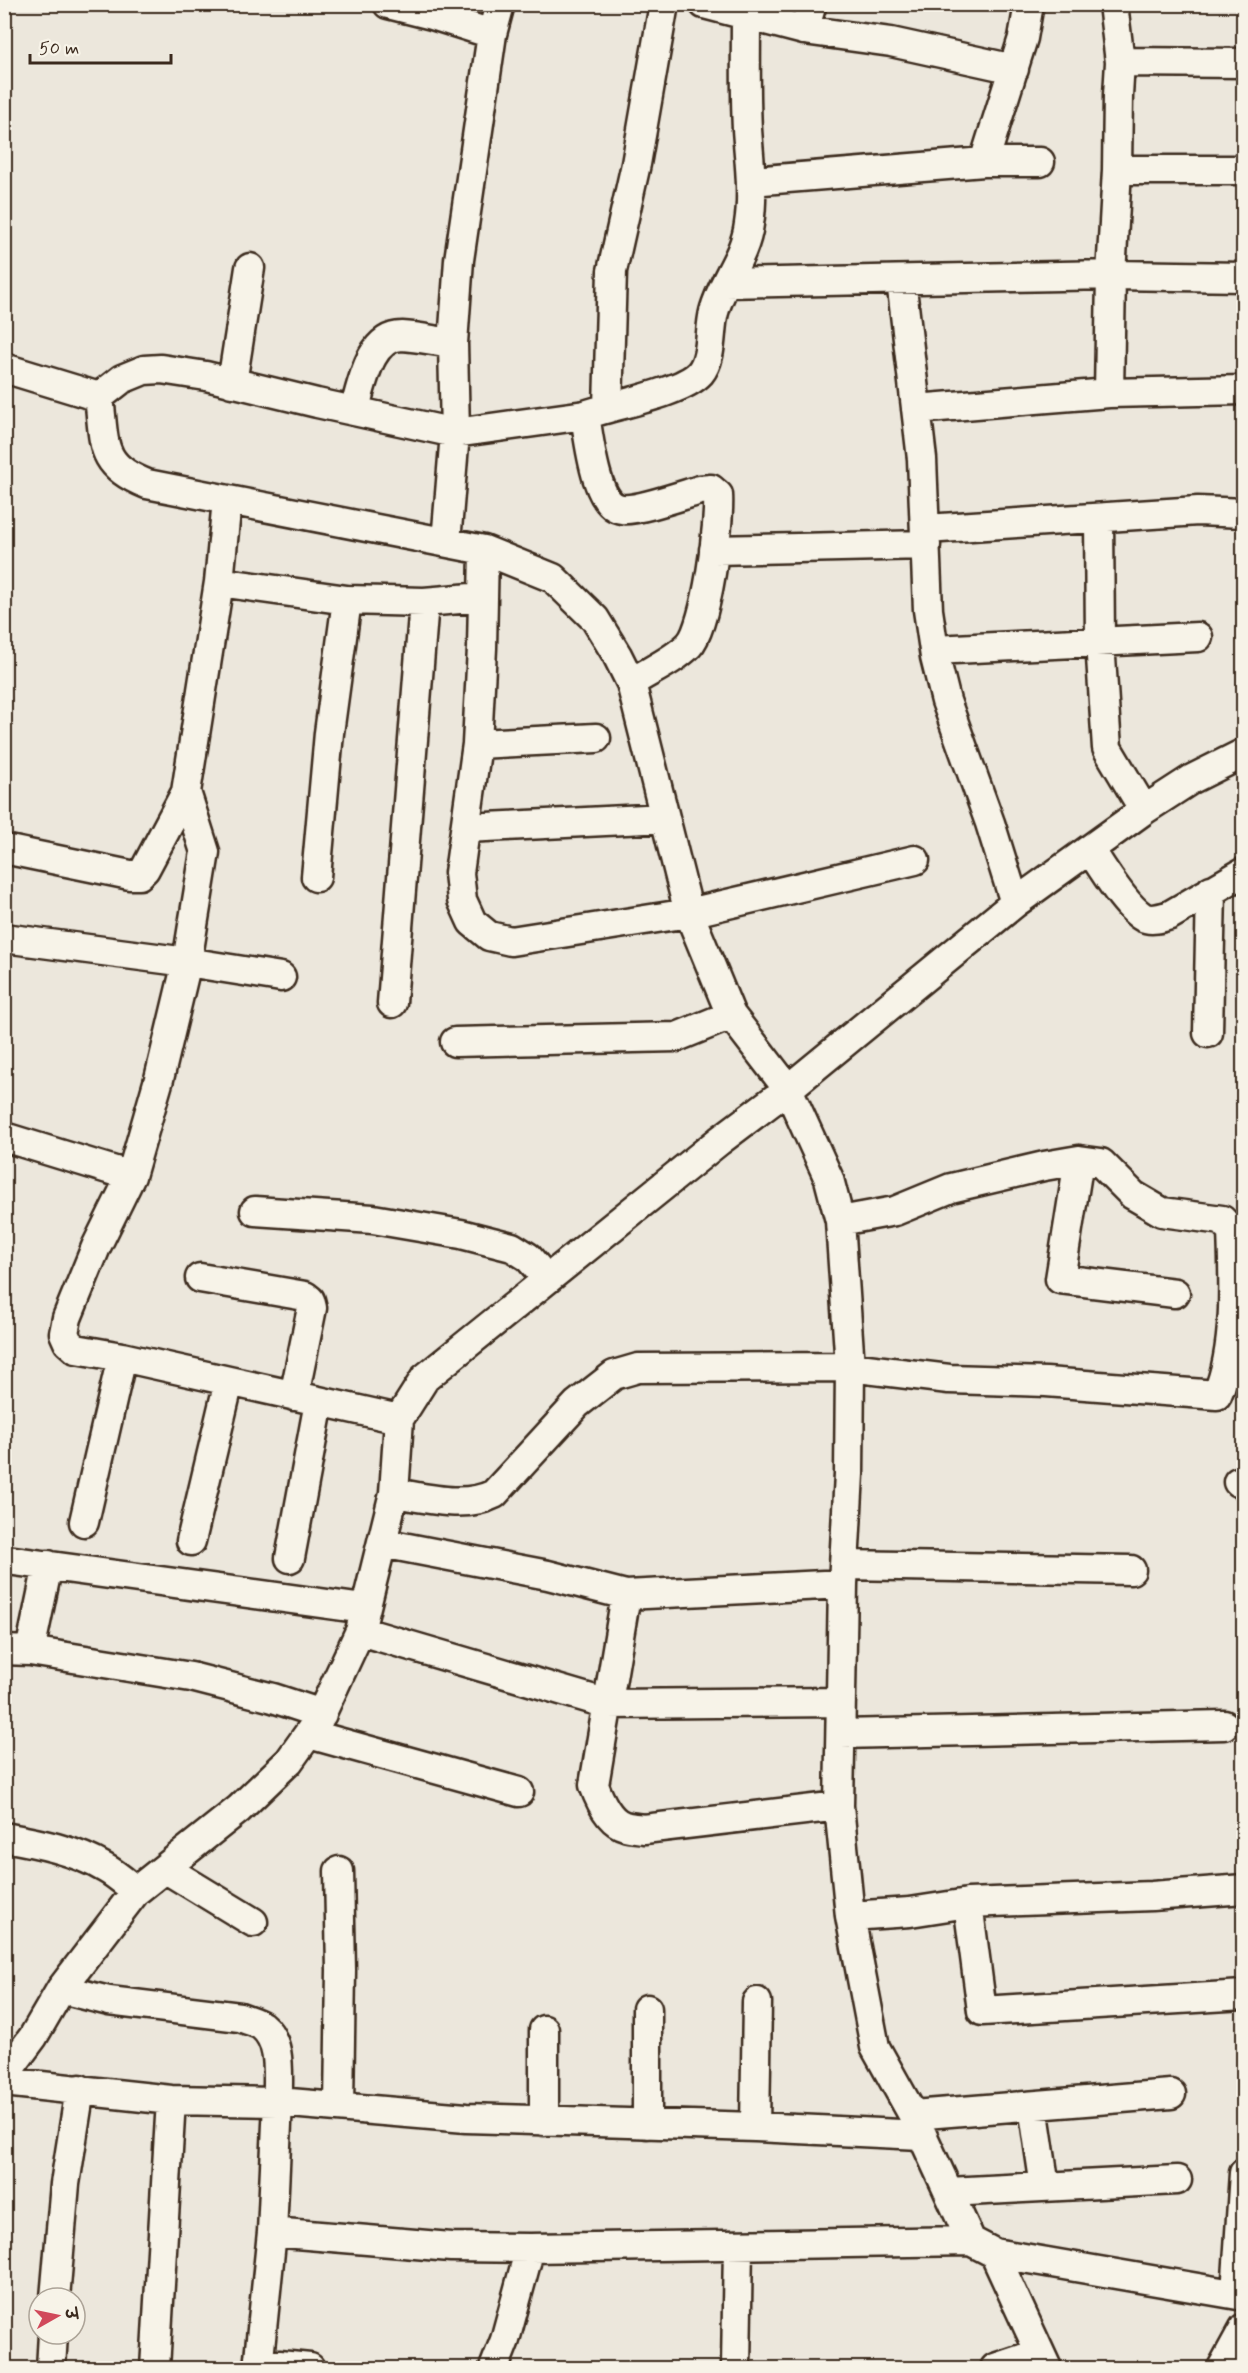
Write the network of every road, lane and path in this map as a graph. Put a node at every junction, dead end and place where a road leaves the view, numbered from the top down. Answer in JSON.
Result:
{"nodes":[{"id":1,"x":388,"y":4,"type":"edge"},
{"id":2,"x":500,"y":4,"type":"edge"},
{"id":3,"x":664,"y":4,"type":"edge"},
{"id":4,"x":704,"y":4,"type":"edge"},
{"id":5,"x":1029,"y":4,"type":"edge"},
{"id":6,"x":1113,"y":4,"type":"edge"},
{"id":7,"x":746,"y":15,"type":"junction"},
{"id":8,"x":808,"y":17,"type":"edge"},
{"id":9,"x":492,"y":34,"type":"junction"},
{"id":10,"x":1120,"y":62,"type":"junction"},
{"id":11,"x":1244,"y":63,"type":"edge"},
{"id":12,"x":1014,"y":69,"type":"junction"},
{"id":13,"x":984,"y":162,"type":"junction"},
{"id":14,"x":1040,"y":162,"type":"dead end"},
{"id":15,"x":1118,"y":170,"type":"junction"},
{"id":16,"x":1244,"y":170,"type":"edge"},
{"id":17,"x":751,"y":182,"type":"junction"},
{"id":18,"x":250,"y":268,"type":"dead end"},
{"id":19,"x":1111,"y":275,"type":"junction"},
{"id":20,"x":1244,"y":277,"type":"edge"},
{"id":21,"x":901,"y":280,"type":"junction"},
{"id":22,"x":726,"y":283,"type":"junction"},
{"id":23,"x":453,"y":343,"type":"junction"},
{"id":24,"x":4,"y":368,"type":"edge"},
{"id":25,"x":232,"y":383,"type":"junction"},
{"id":26,"x":1244,"y":390,"type":"edge"},
{"id":27,"x":1109,"y":393,"type":"junction"},
{"id":28,"x":99,"y":397,"type":"junction"},
{"id":29,"x":916,"y":409,"type":"junction"},
{"id":30,"x":354,"y":411,"type":"junction"},
{"id":31,"x":597,"y":411,"type":"junction"},
{"id":32,"x":455,"y":433,"type":"junction"},
{"id":33,"x":227,"y":500,"type":"junction"},
{"id":34,"x":1244,"y":513,"type":"edge"},
{"id":35,"x":1099,"y":518,"type":"junction"},
{"id":36,"x":926,"y":537,"type":"junction"},
{"id":37,"x":446,"y":542,"type":"junction"},
{"id":38,"x":484,"y":550,"type":"junction"},
{"id":39,"x":714,"y":550,"type":"junction"},
{"id":40,"x":219,"y":582,"type":"junction"},
{"id":41,"x":483,"y":597,"type":"junction"},
{"id":42,"x":347,"y":600,"type":"junction"},
{"id":43,"x":424,"y":602,"type":"junction"},
{"id":44,"x":1198,"y":637,"type":"dead end"},
{"id":45,"x":1100,"y":642,"type":"junction"},
{"id":46,"x":934,"y":650,"type":"junction"},
{"id":47,"x":631,"y":683,"type":"junction"},
{"id":48,"x":596,"y":738,"type":"dead end"},
{"id":49,"x":477,"y":744,"type":"junction"},
{"id":50,"x":1242,"y":758,"type":"edge"},
{"id":51,"x":186,"y":792,"type":"junction"},
{"id":52,"x":1144,"y":810,"type":"junction"},
{"id":53,"x":665,"y":818,"type":"junction"},
{"id":54,"x":465,"y":828,"type":"junction"},
{"id":55,"x":4,"y":849,"type":"edge"},
{"id":56,"x":1091,"y":850,"type":"junction"},
{"id":57,"x":915,"y":860,"type":"dead end"},
{"id":58,"x":1244,"y":872,"type":"edge"},
{"id":59,"x":316,"y":877,"type":"dead end"},
{"id":60,"x":1211,"y":890,"type":"junction"},
{"id":61,"x":1015,"y":903,"type":"junction"},
{"id":62,"x":689,"y":913,"type":"junction"},
{"id":63,"x":4,"y":938,"type":"edge"},
{"id":64,"x":187,"y":962,"type":"junction"},
{"id":65,"x":280,"y":977,"type":"dead end"},
{"id":66,"x":392,"y":1003,"type":"dead end"},
{"id":67,"x":731,"y":1015,"type":"junction"},
{"id":68,"x":1208,"y":1033,"type":"dead end"},
{"id":69,"x":455,"y":1042,"type":"dead end"},
{"id":70,"x":788,"y":1089,"type":"junction"},
{"id":71,"x":4,"y":1137,"type":"edge"},
{"id":72,"x":1079,"y":1160,"type":"junction"},
{"id":73,"x":131,"y":1176,"type":"junction"},
{"id":74,"x":255,"y":1211,"type":"dead end"},
{"id":75,"x":840,"y":1221,"type":"junction"},
{"id":76,"x":1238,"y":1271,"type":"edge"},
{"id":77,"x":201,"y":1278,"type":"dead end"},
{"id":78,"x":546,"y":1278,"type":"junction"},
{"id":79,"x":1175,"y":1293,"type":"dead end"},
{"id":80,"x":122,"y":1357,"type":"junction"},
{"id":81,"x":850,"y":1367,"type":"junction"},
{"id":82,"x":1234,"y":1378,"type":"edge"},
{"id":83,"x":229,"y":1381,"type":"junction"},
{"id":84,"x":307,"y":1399,"type":"junction"},
{"id":85,"x":399,"y":1419,"type":"junction"},
{"id":86,"x":394,"y":1493,"type":"junction"},
{"id":87,"x":84,"y":1521,"type":"dead end"},
{"id":88,"x":191,"y":1541,"type":"dead end"},
{"id":89,"x":382,"y":1543,"type":"junction"},
{"id":90,"x":290,"y":1558,"type":"dead end"},
{"id":91,"x":7,"y":1560,"type":"dead end"},
{"id":92,"x":48,"y":1565,"type":"junction"},
{"id":93,"x":1131,"y":1570,"type":"dead end"},
{"id":94,"x":844,"y":1574,"type":"junction"},
{"id":95,"x":626,"y":1595,"type":"junction"},
{"id":96,"x":362,"y":1620,"type":"junction"},
{"id":97,"x":17,"y":1651,"type":"edge"},
{"id":98,"x":841,"y":1702,"type":"junction"},
{"id":99,"x":608,"y":1704,"type":"junction"},
{"id":100,"x":315,"y":1724,"type":"junction"},
{"id":101,"x":1224,"y":1725,"type":"dead end"},
{"id":102,"x":841,"y":1734,"type":"junction"},
{"id":103,"x":519,"y":1792,"type":"dead end"},
{"id":104,"x":839,"y":1806,"type":"junction"},
{"id":105,"x":4,"y":1837,"type":"edge"},
{"id":106,"x":166,"y":1869,"type":"junction"},
{"id":107,"x":339,"y":1871,"type":"dead end"},
{"id":108,"x":1244,"y":1889,"type":"edge"},
{"id":109,"x":136,"y":1891,"type":"junction"},
{"id":110,"x":968,"y":1903,"type":"junction"},
{"id":111,"x":850,"y":1916,"type":"junction"},
{"id":112,"x":253,"y":1922,"type":"dead end"},
{"id":113,"x":61,"y":1989,"type":"junction"},
{"id":114,"x":1244,"y":1995,"type":"edge"},
{"id":115,"x":757,"y":2002,"type":"dead end"},
{"id":116,"x":646,"y":2009,"type":"dead end"},
{"id":117,"x":544,"y":2031,"type":"dead end"},
{"id":118,"x":4,"y":2076,"type":"edge"},
{"id":119,"x":4,"y":2082,"type":"edge"},
{"id":120,"x":80,"y":2089,"type":"junction"},
{"id":121,"x":1170,"y":2094,"type":"dead end"},
{"id":122,"x":171,"y":2100,"type":"junction"},
{"id":123,"x":278,"y":2102,"type":"junction"},
{"id":124,"x":1033,"y":2106,"type":"junction"},
{"id":125,"x":339,"y":2107,"type":"junction"},
{"id":126,"x":544,"y":2121,"type":"junction"},
{"id":127,"x":647,"y":2124,"type":"junction"},
{"id":128,"x":917,"y":2125,"type":"junction"},
{"id":129,"x":755,"y":2127,"type":"junction"},
{"id":130,"x":1244,"y":2174,"type":"edge"},
{"id":131,"x":1177,"y":2180,"type":"dead end"},
{"id":132,"x":1045,"y":2187,"type":"junction"},
{"id":133,"x":949,"y":2193,"type":"junction"},
{"id":134,"x":272,"y":2232,"type":"junction"},
{"id":135,"x":1241,"y":2238,"type":"edge"},
{"id":136,"x":738,"y":2245,"type":"junction"},
{"id":137,"x":983,"y":2247,"type":"junction"},
{"id":138,"x":530,"y":2248,"type":"junction"},
{"id":139,"x":56,"y":2286,"type":"edge"},
{"id":140,"x":1240,"y":2295,"type":"edge"},
{"id":141,"x":1244,"y":2328,"type":"edge"},
{"id":142,"x":53,"y":2346,"type":"edge"},
{"id":143,"x":1044,"y":2361,"type":"edge"},
{"id":144,"x":259,"y":2366,"type":"edge"},
{"id":145,"x":51,"y":2368,"type":"edge"},
{"id":146,"x":155,"y":2368,"type":"edge"},
{"id":147,"x":310,"y":2368,"type":"edge"},
{"id":148,"x":494,"y":2368,"type":"edge"},
{"id":149,"x":736,"y":2368,"type":"edge"},
{"id":150,"x":995,"y":2368,"type":"edge"},
{"id":151,"x":1222,"y":2368,"type":"edge"}],
"edges":[{"from":1,"to":9,"type":"street"},
{"from":2,"to":9,"type":"street"},
{"from":3,"to":31,"type":"street"},
{"from":4,"to":7,"type":"street"},
{"from":5,"to":12,"type":"street"},
{"from":6,"to":10,"type":"street"},
{"from":7,"to":8,"type":"street"},
{"from":7,"to":17,"type":"street"},
{"from":8,"to":12,"type":"street"},
{"from":9,"to":23,"type":"street"},
{"from":10,"to":11,"type":"street"},
{"from":10,"to":15,"type":"street"},
{"from":12,"to":13,"type":"street"},
{"from":13,"to":14,"type":"street"},
{"from":13,"to":17,"type":"street"},
{"from":15,"to":16,"type":"street"},
{"from":15,"to":19,"type":"street"},
{"from":17,"to":22,"type":"street"},
{"from":18,"to":25,"type":"street"},
{"from":19,"to":20,"type":"street"},
{"from":19,"to":21,"type":"street"},
{"from":19,"to":27,"type":"street"},
{"from":21,"to":22,"type":"street"},
{"from":21,"to":29,"type":"street"},
{"from":22,"to":31,"type":"street"},
{"from":23,"to":30,"type":"street"},
{"from":23,"to":32,"type":"street"},
{"from":24,"to":28,"type":"street"},
{"from":25,"to":28,"type":"street"},
{"from":25,"to":30,"type":"street"},
{"from":26,"to":27,"type":"street"},
{"from":27,"to":29,"type":"street"},
{"from":28,"to":33,"type":"street"},
{"from":29,"to":36,"type":"street"},
{"from":30,"to":32,"type":"street"},
{"from":31,"to":32,"type":"street"},
{"from":31,"to":39,"type":"street"},
{"from":32,"to":37,"type":"street"},
{"from":33,"to":37,"type":"street"},
{"from":33,"to":40,"type":"street"},
{"from":34,"to":35,"type":"street"},
{"from":35,"to":36,"type":"street"},
{"from":35,"to":45,"type":"street"},
{"from":36,"to":39,"type":"street"},
{"from":36,"to":46,"type":"street"},
{"from":37,"to":38,"type":"street"},
{"from":38,"to":41,"type":"street"},
{"from":38,"to":47,"type":"street"},
{"from":39,"to":47,"type":"street"},
{"from":40,"to":42,"type":"street"},
{"from":40,"to":51,"type":"street"},
{"from":41,"to":43,"type":"street"},
{"from":41,"to":49,"type":"street"},
{"from":42,"to":43,"type":"street"},
{"from":42,"to":59,"type":"street"},
{"from":43,"to":66,"type":"street"},
{"from":44,"to":45,"type":"street"},
{"from":45,"to":46,"type":"street"},
{"from":45,"to":52,"type":"street"},
{"from":46,"to":61,"type":"street"},
{"from":47,"to":53,"type":"street"},
{"from":48,"to":49,"type":"street"},
{"from":49,"to":54,"type":"street"},
{"from":50,"to":52,"type":"street"},
{"from":51,"to":55,"type":"street"},
{"from":51,"to":64,"type":"street"},
{"from":52,"to":56,"type":"street"},
{"from":53,"to":54,"type":"street"},
{"from":53,"to":62,"type":"street"},
{"from":54,"to":62,"type":"street"},
{"from":56,"to":60,"type":"street"},
{"from":56,"to":61,"type":"street"},
{"from":57,"to":62,"type":"street"},
{"from":58,"to":60,"type":"street"},
{"from":60,"to":68,"type":"street"},
{"from":61,"to":70,"type":"street"},
{"from":62,"to":67,"type":"street"},
{"from":63,"to":64,"type":"street"},
{"from":64,"to":65,"type":"street"},
{"from":64,"to":73,"type":"street"},
{"from":67,"to":69,"type":"street"},
{"from":67,"to":70,"type":"street"},
{"from":70,"to":75,"type":"street"},
{"from":70,"to":78,"type":"street"},
{"from":71,"to":73,"type":"street"},
{"from":72,"to":75,"type":"street"},
{"from":72,"to":76,"type":"street"},
{"from":72,"to":79,"type":"street"},
{"from":73,"to":80,"type":"street"},
{"from":74,"to":78,"type":"street"},
{"from":75,"to":81,"type":"street"},
{"from":76,"to":82,"type":"street"},
{"from":77,"to":84,"type":"street"},
{"from":78,"to":85,"type":"street"},
{"from":80,"to":83,"type":"street"},
{"from":80,"to":87,"type":"street"},
{"from":81,"to":82,"type":"street"},
{"from":81,"to":86,"type":"street"},
{"from":81,"to":94,"type":"street"},
{"from":83,"to":84,"type":"street"},
{"from":83,"to":88,"type":"street"},
{"from":84,"to":85,"type":"street"},
{"from":84,"to":90,"type":"street"},
{"from":85,"to":86,"type":"street"},
{"from":86,"to":89,"type":"street"},
{"from":89,"to":95,"type":"street"},
{"from":89,"to":96,"type":"street"},
{"from":91,"to":92,"type":"street"},
{"from":92,"to":96,"type":"street"},
{"from":92,"to":97,"type":"street"},
{"from":93,"to":94,"type":"street"},
{"from":94,"to":95,"type":"street"},
{"from":94,"to":98,"type":"street"},
{"from":95,"to":99,"type":"street"},
{"from":96,"to":99,"type":"street"},
{"from":96,"to":100,"type":"street"},
{"from":97,"to":100,"type":"street"},
{"from":98,"to":99,"type":"street"},
{"from":98,"to":102,"type":"street"},
{"from":99,"to":104,"type":"street"},
{"from":100,"to":103,"type":"street"},
{"from":100,"to":106,"type":"street"},
{"from":101,"to":102,"type":"street"},
{"from":102,"to":104,"type":"street"},
{"from":104,"to":111,"type":"street"},
{"from":105,"to":109,"type":"street"},
{"from":106,"to":109,"type":"street"},
{"from":106,"to":112,"type":"street"},
{"from":107,"to":125,"type":"street"},
{"from":108,"to":110,"type":"street"},
{"from":109,"to":113,"type":"street"},
{"from":110,"to":111,"type":"street"},
{"from":110,"to":114,"type":"street"},
{"from":111,"to":128,"type":"street"},
{"from":113,"to":118,"type":"street"},
{"from":113,"to":123,"type":"street"},
{"from":115,"to":129,"type":"street"},
{"from":116,"to":127,"type":"street"},
{"from":117,"to":126,"type":"street"},
{"from":119,"to":120,"type":"street"},
{"from":120,"to":122,"type":"street"},
{"from":120,"to":139,"type":"street"},
{"from":121,"to":124,"type":"street"},
{"from":122,"to":123,"type":"street"},
{"from":122,"to":146,"type":"street"},
{"from":123,"to":125,"type":"street"},
{"from":123,"to":134,"type":"street"},
{"from":124,"to":128,"type":"street"},
{"from":124,"to":132,"type":"street"},
{"from":125,"to":126,"type":"street"},
{"from":126,"to":127,"type":"street"},
{"from":127,"to":129,"type":"street"},
{"from":128,"to":129,"type":"street"},
{"from":128,"to":133,"type":"street"},
{"from":130,"to":135,"type":"street"},
{"from":131,"to":132,"type":"street"},
{"from":132,"to":133,"type":"street"},
{"from":133,"to":137,"type":"street"},
{"from":134,"to":138,"type":"street"},
{"from":134,"to":144,"type":"street"},
{"from":135,"to":140,"type":"street"},
{"from":136,"to":137,"type":"street"},
{"from":136,"to":138,"type":"street"},
{"from":136,"to":149,"type":"street"},
{"from":137,"to":140,"type":"street"},
{"from":137,"to":143,"type":"street"},
{"from":138,"to":148,"type":"street"},
{"from":141,"to":151,"type":"street"},
{"from":142,"to":145,"type":"street"},
{"from":143,"to":150,"type":"street"},
{"from":144,"to":147,"type":"street"}]}
